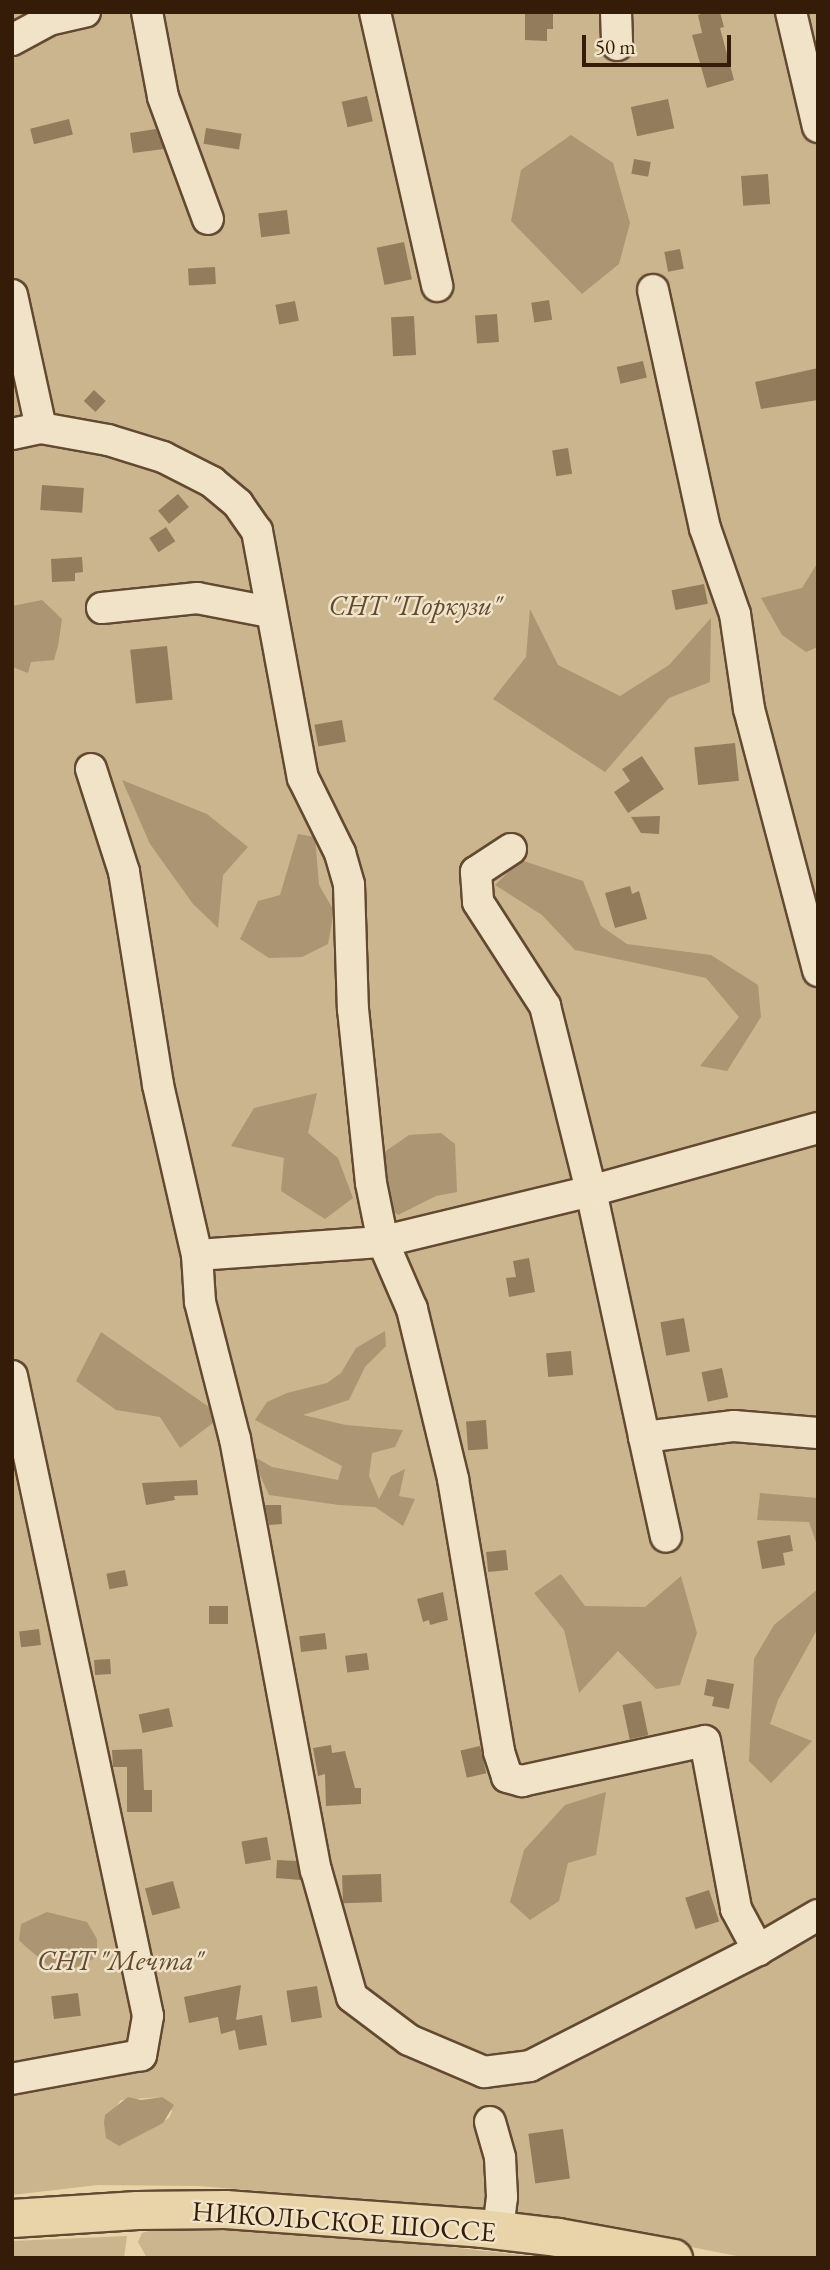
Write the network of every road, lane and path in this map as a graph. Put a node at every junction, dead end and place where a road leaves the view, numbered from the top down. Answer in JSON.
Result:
{"nodes":[{"id":1,"x":85,"y":12,"type":"edge"},
{"id":2,"x":147,"y":12,"type":"edge"},
{"id":3,"x":375,"y":12,"type":"edge"},
{"id":4,"x":616,"y":12,"type":"edge"},
{"id":5,"x":791,"y":12,"type":"edge"},
{"id":6,"x":12,"y":40,"type":"edge"},
{"id":7,"x":617,"y":45,"type":"dead end"},
{"id":8,"x":818,"y":127,"type":"edge"},
{"id":9,"x":208,"y":219,"type":"dead end"},
{"id":10,"x":437,"y":286,"type":"dead end"},
{"id":11,"x":653,"y":289,"type":"dead end"},
{"id":12,"x":12,"y":295,"type":"edge"},
{"id":13,"x":26,"y":431,"type":"edge"},
{"id":14,"x":102,"y":608,"type":"dead end"},
{"id":15,"x":270,"y":612,"type":"junction"},
{"id":16,"x":91,"y":769,"type":"dead end"},
{"id":17,"x":511,"y":849,"type":"dead end"},
{"id":18,"x":818,"y":971,"type":"edge"},
{"id":19,"x":815,"y":1138,"type":"edge"},
{"id":20,"x":591,"y":1191,"type":"junction"},
{"id":21,"x":383,"y":1242,"type":"junction"},
{"id":22,"x":197,"y":1255,"type":"junction"},
{"id":23,"x":12,"y":1376,"type":"edge"},
{"id":24,"x":818,"y":1433,"type":"edge"},
{"id":25,"x":644,"y":1437,"type":"junction"},
{"id":26,"x":667,"y":1537,"type":"dead end"},
{"id":27,"x":818,"y":1915,"type":"edge"},
{"id":28,"x":758,"y":1950,"type":"junction"},
{"id":29,"x":12,"y":2079,"type":"edge"},
{"id":30,"x":490,"y":2122,"type":"dead end"},
{"id":31,"x":12,"y":2218,"type":"edge"},
{"id":32,"x":498,"y":2231,"type":"junction"},
{"id":33,"x":673,"y":2258,"type":"edge"}],
"edges":[{"from":1,"to":6,"type":"street"},
{"from":2,"to":9,"type":"street"},
{"from":3,"to":10,"type":"street"},
{"from":4,"to":7,"type":"street"},
{"from":5,"to":8,"type":"street"},
{"from":11,"to":18,"type":"street"},
{"from":12,"to":13,"type":"street"},
{"from":13,"to":15,"type":"street"},
{"from":14,"to":15,"type":"street"},
{"from":15,"to":21,"type":"street"},
{"from":16,"to":22,"type":"street"},
{"from":17,"to":20,"type":"street"},
{"from":19,"to":20,"type":"street"},
{"from":20,"to":21,"type":"street"},
{"from":20,"to":25,"type":"street"},
{"from":21,"to":22,"type":"street"},
{"from":21,"to":28,"type":"street"},
{"from":22,"to":28,"type":"street"},
{"from":23,"to":29,"type":"street"},
{"from":24,"to":25,"type":"street"},
{"from":25,"to":26,"type":"street"},
{"from":27,"to":28,"type":"street"},
{"from":30,"to":32,"type":"street"},
{"from":31,"to":32,"type":"main road","name":"НИКОЛЬСКОЕ ШОССЕ"},
{"from":32,"to":33,"type":"main road","name":"НИКОЛЬСКОЕ ШОССЕ"}]}
